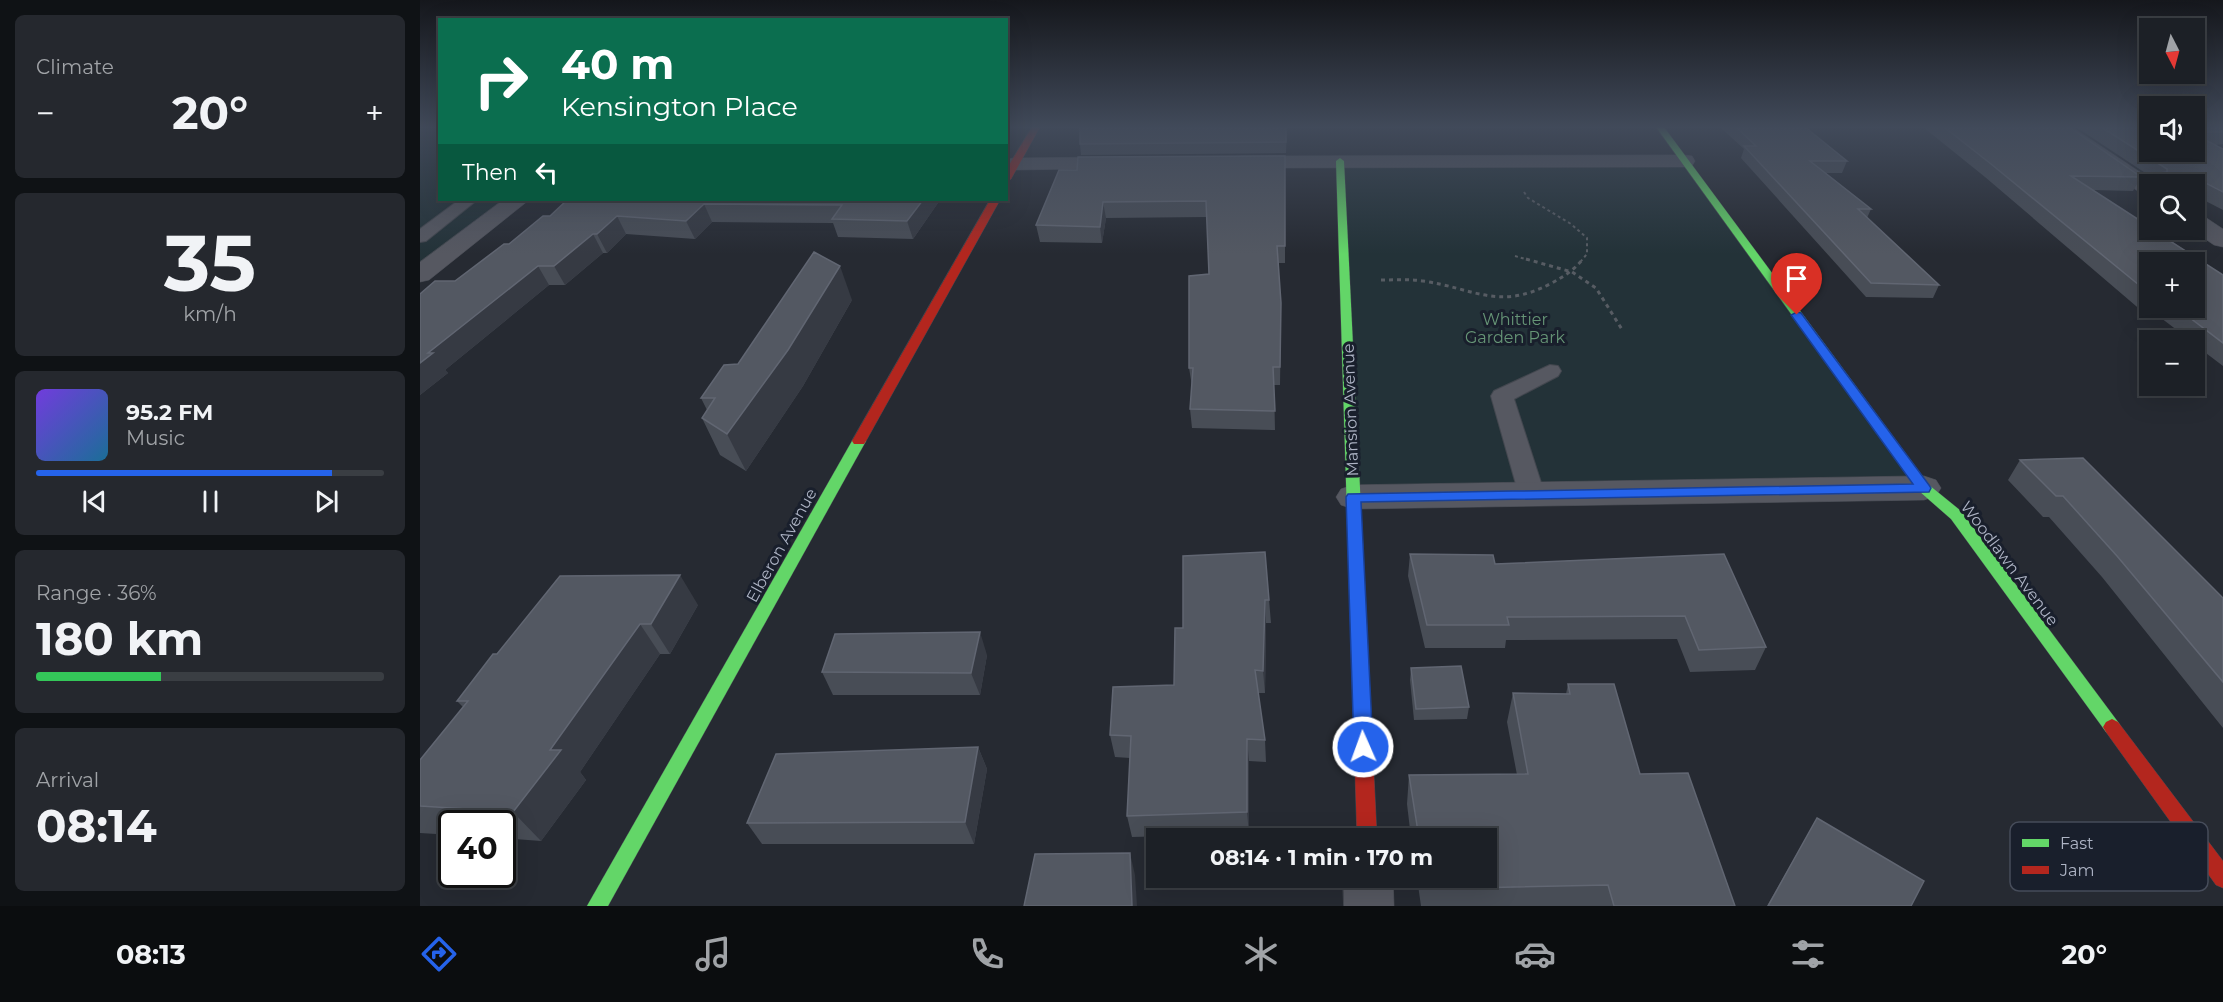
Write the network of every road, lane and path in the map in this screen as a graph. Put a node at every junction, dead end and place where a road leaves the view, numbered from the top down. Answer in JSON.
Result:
{"nodes":[{"id":1,"x":1047,"y":169,"type":"edge"},
{"id":2,"x":1340,"y":169,"type":"edge"},
{"id":3,"x":1514,"y":169,"type":"edge"},
{"id":4,"x":1690,"y":169,"type":"edge"},
{"id":5,"x":2121,"y":169,"type":"edge"},
{"id":6,"x":1011,"y":172,"type":"edge"},
{"id":7,"x":2139,"y":182,"type":"edge"},
{"id":8,"x":468,"y":201,"type":"edge"},
{"id":9,"x":516,"y":201,"type":"edge"},
{"id":10,"x":994,"y":201,"type":"edge"},
{"id":11,"x":2205,"y":228,"type":"edge"},
{"id":12,"x":420,"y":237,"type":"edge"},
{"id":13,"x":2223,"y":240,"type":"edge"},
{"id":14,"x":1515,"y":256,"type":"dead end"},
{"id":15,"x":1572,"y":272,"type":"junction"},
{"id":16,"x":420,"y":274,"type":"edge"},
{"id":17,"x":1345,"y":279,"type":"junction"},
{"id":18,"x":1623,"y":331,"type":"dead end"},
{"id":19,"x":1550,"y":371,"type":"dead end"},
{"id":20,"x":1924,"y":488,"type":"junction"},
{"id":21,"x":1532,"y":495,"type":"junction"},
{"id":22,"x":1353,"y":497,"type":"junction"},
{"id":23,"x":2182,"y":822,"type":"edge"},
{"id":24,"x":1367,"y":828,"type":"edge"},
{"id":25,"x":2208,"y":858,"type":"edge"},
{"id":26,"x":2223,"y":878,"type":"edge"},
{"id":27,"x":1368,"y":888,"type":"edge"},
{"id":28,"x":597,"y":906,"type":"edge"},
{"id":29,"x":1369,"y":906,"type":"edge"}],
"edges":[{"from":1,"to":6,"type":"street"},
{"from":2,"to":17,"type":"street","name":"Mansion Avenue"},
{"from":3,"to":15,"type":"path"},
{"from":4,"to":20,"type":"street","name":"Woodlawn Avenue"},
{"from":5,"to":7,"type":"street"},
{"from":8,"to":12,"type":"lane"},
{"from":9,"to":16,"type":"street"},
{"from":10,"to":28,"type":"street","name":"Elberon Avenue"},
{"from":11,"to":13,"type":"street"},
{"from":14,"to":15,"type":"path"},
{"from":15,"to":17,"type":"path"},
{"from":15,"to":18,"type":"path"},
{"from":17,"to":22,"type":"street","name":"Mansion Avenue"},
{"from":19,"to":21,"type":"lane"},
{"from":20,"to":21,"type":"street"},
{"from":20,"to":23,"type":"street","name":"Woodlawn Avenue"},
{"from":21,"to":22,"type":"street"},
{"from":22,"to":24,"type":"street","name":"Mansion Avenue"},
{"from":25,"to":26,"type":"street","name":"Woodlawn Avenue"},
{"from":27,"to":29,"type":"street"}]}
